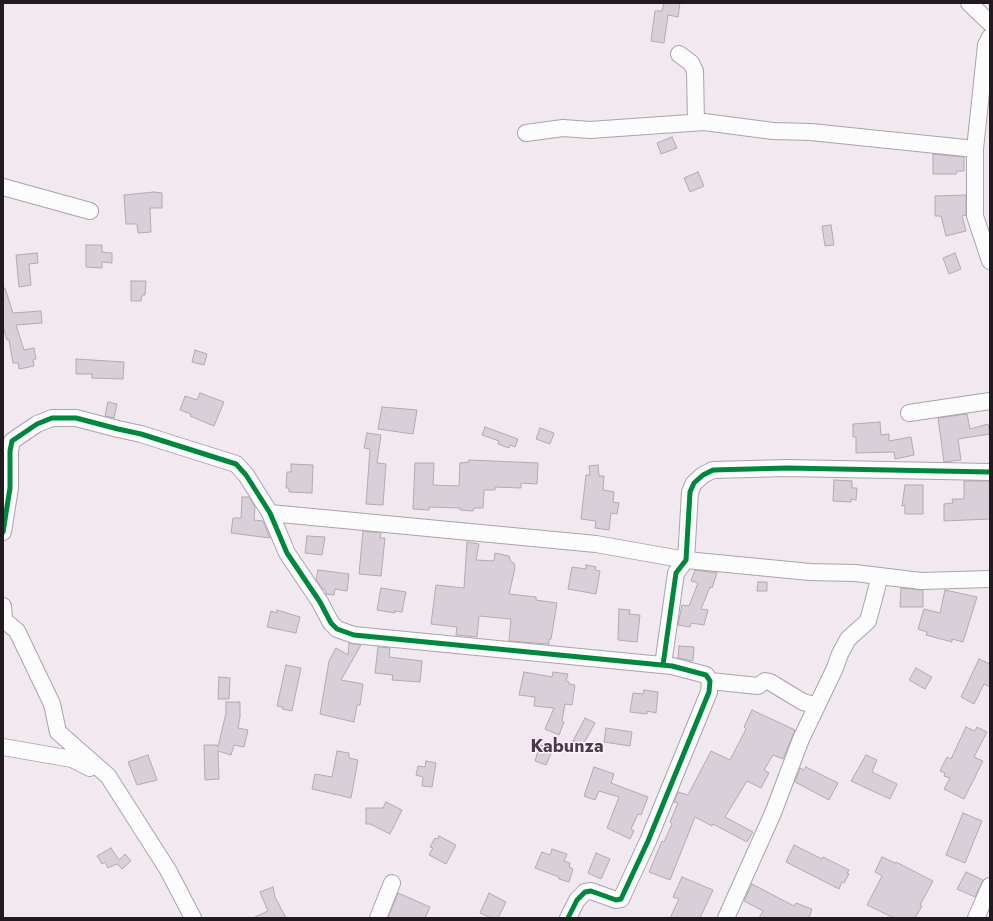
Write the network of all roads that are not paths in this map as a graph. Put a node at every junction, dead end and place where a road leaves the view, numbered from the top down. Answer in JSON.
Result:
{"nodes":[{"id":1,"x":969,"y":3,"type":"edge"},
{"id":2,"x":990,"y":23,"type":"edge"},
{"id":3,"x":990,"y":37,"type":"edge"},
{"id":4,"x":679,"y":54,"type":"dead end"},
{"id":5,"x":696,"y":122,"type":"junction"},
{"id":6,"x":526,"y":133,"type":"dead end"},
{"id":7,"x":975,"y":149,"type":"junction"},
{"id":8,"x":3,"y":187,"type":"edge"},
{"id":9,"x":90,"y":211,"type":"dead end"},
{"id":10,"x":990,"y":261,"type":"edge"},
{"id":11,"x":990,"y":401,"type":"edge"},
{"id":12,"x":909,"y":413,"type":"dead end"},
{"id":13,"x":990,"y":472,"type":"edge"},
{"id":14,"x":270,"y":514,"type":"junction"},
{"id":15,"x":3,"y":532,"type":"edge"},
{"id":16,"x":686,"y":560,"type":"junction"},
{"id":17,"x":880,"y":576,"type":"junction"},
{"id":18,"x":990,"y":580,"type":"edge"},
{"id":19,"x":3,"y":616,"type":"edge"},
{"id":20,"x":663,"y":665,"type":"junction"},
{"id":21,"x":710,"y":681,"type":"junction"},
{"id":22,"x":814,"y":710,"type":"junction"},
{"id":23,"x":3,"y":747,"type":"edge"},
{"id":24,"x":108,"y":776,"type":"junction"},
{"id":25,"x":392,"y":884,"type":"dead end"},
{"id":26,"x":990,"y":886,"type":"edge"},
{"id":27,"x":193,"y":918,"type":"edge"},
{"id":28,"x":378,"y":918,"type":"edge"},
{"id":29,"x":568,"y":918,"type":"edge"},
{"id":30,"x":726,"y":918,"type":"edge"},
{"id":31,"x":976,"y":918,"type":"edge"}],
"edges":[{"from":1,"to":2,"type":"street"},
{"from":3,"to":7,"type":"street"},
{"from":4,"to":5,"type":"street"},
{"from":5,"to":6,"type":"street"},
{"from":5,"to":7,"type":"street"},
{"from":7,"to":10,"type":"street"},
{"from":8,"to":9,"type":"street"},
{"from":11,"to":12,"type":"street"},
{"from":13,"to":16,"type":"street"},
{"from":14,"to":15,"type":"street"},
{"from":14,"to":16,"type":"street"},
{"from":14,"to":20,"type":"street"},
{"from":16,"to":17,"type":"street"},
{"from":16,"to":20,"type":"street"},
{"from":17,"to":18,"type":"street"},
{"from":17,"to":22,"type":"street"},
{"from":19,"to":24,"type":"street"},
{"from":20,"to":21,"type":"street"},
{"from":21,"to":22,"type":"street"},
{"from":21,"to":29,"type":"street"},
{"from":22,"to":30,"type":"street"},
{"from":23,"to":24,"type":"street"},
{"from":24,"to":27,"type":"street"},
{"from":25,"to":28,"type":"street"},
{"from":26,"to":31,"type":"street"}]}
